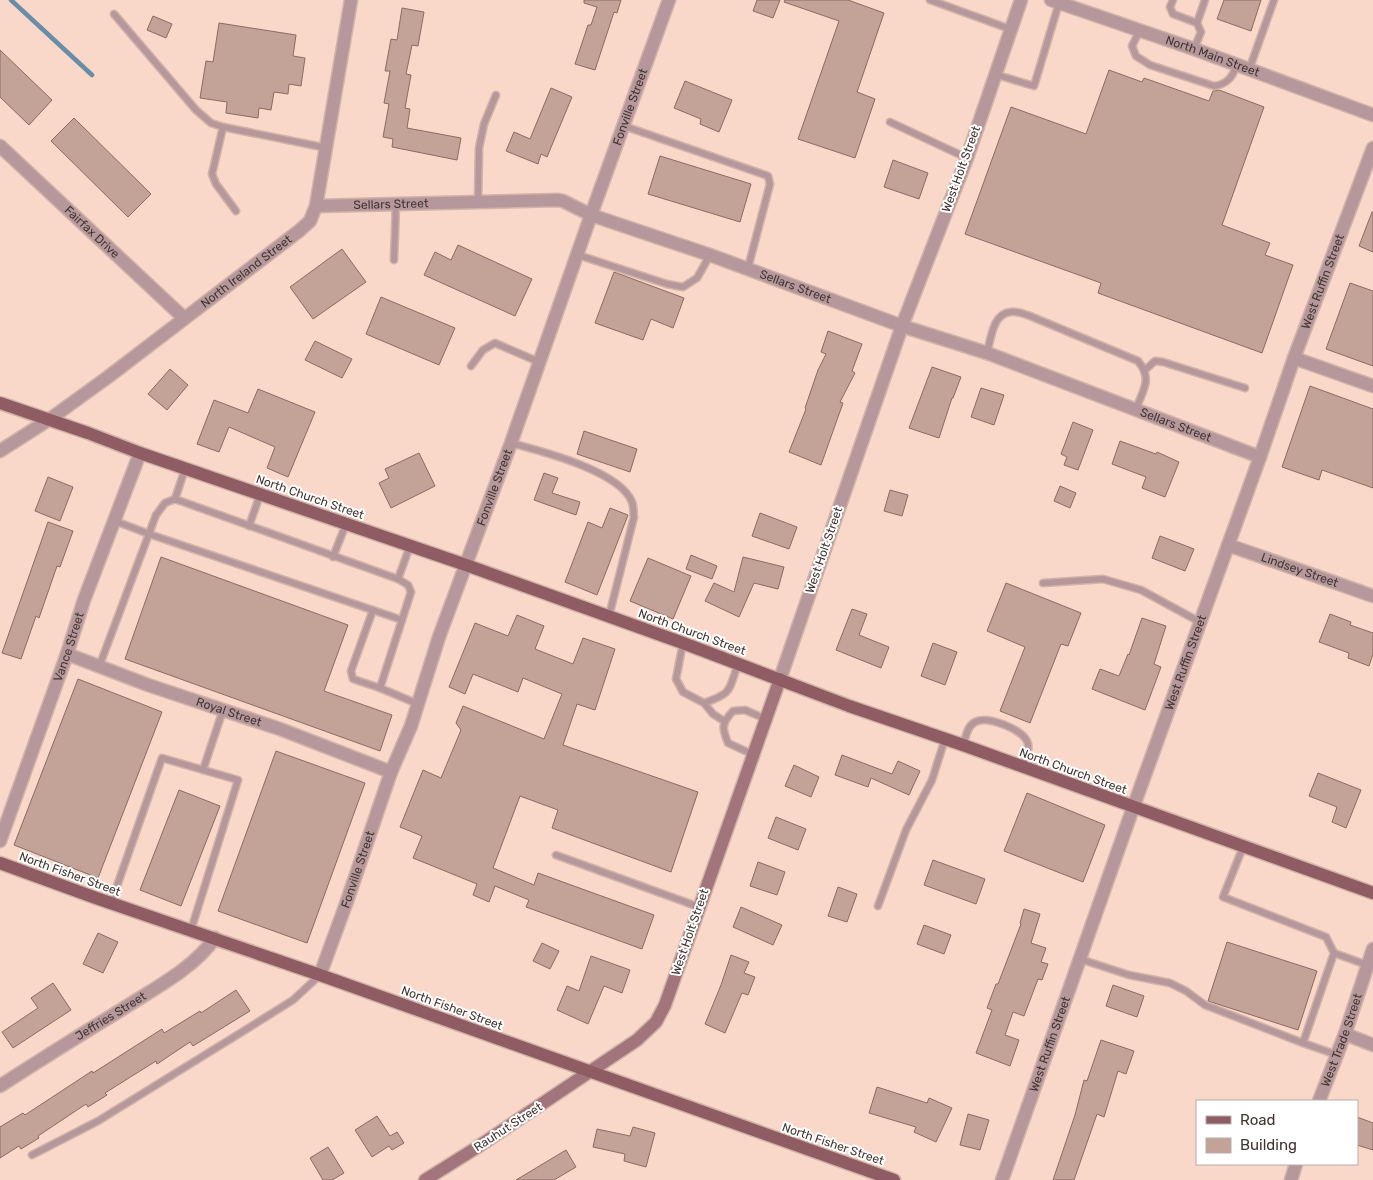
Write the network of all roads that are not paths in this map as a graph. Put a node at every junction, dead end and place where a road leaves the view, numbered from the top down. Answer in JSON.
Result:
{"nodes":[{"id":1,"x":351,"y":0,"type":"edge"},
{"id":2,"x":669,"y":0,"type":"edge"},
{"id":3,"x":930,"y":0,"type":"edge"},
{"id":4,"x":1021,"y":0,"type":"edge"},
{"id":5,"x":1173,"y":0,"type":"edge"},
{"id":6,"x":1205,"y":0,"type":"edge"},
{"id":7,"x":1274,"y":0,"type":"edge"},
{"id":8,"x":1055,"y":1,"type":"edge"},
{"id":9,"x":114,"y":14,"type":"dead end"},
{"id":10,"x":1197,"y":23,"type":"junction"},
{"id":11,"x":1010,"y":29,"type":"junction"},
{"id":12,"x":1140,"y":30,"type":"junction"},
{"id":13,"x":1194,"y":49,"type":"junction"},
{"id":14,"x":1243,"y":68,"type":"junction"},
{"id":15,"x":994,"y":74,"type":"junction"},
{"id":16,"x":496,"y":95,"type":"dead end"},
{"id":17,"x":1373,"y":115,"type":"edge"},
{"id":18,"x":890,"y":122,"type":"dead end"},
{"id":19,"x":624,"y":126,"type":"junction"},
{"id":20,"x":222,"y":127,"type":"junction"},
{"id":21,"x":0,"y":146,"type":"edge"},
{"id":22,"x":326,"y":148,"type":"junction"},
{"id":23,"x":1373,"y":148,"type":"edge"},
{"id":24,"x":967,"y":158,"type":"junction"},
{"id":25,"x":478,"y":202,"type":"junction"},
{"id":26,"x":396,"y":204,"type":"junction"},
{"id":27,"x":316,"y":206,"type":"junction"},
{"id":28,"x":236,"y":211,"type":"dead end"},
{"id":29,"x":591,"y":216,"type":"junction"},
{"id":30,"x":578,"y":254,"type":"junction"},
{"id":31,"x":710,"y":255,"type":"junction"},
{"id":32,"x":394,"y":260,"type":"dead end"},
{"id":33,"x":748,"y":268,"type":"junction"},
{"id":34,"x":184,"y":318,"type":"junction"},
{"id":35,"x":902,"y":326,"type":"junction"},
{"id":36,"x":987,"y":352,"type":"junction"},
{"id":37,"x":1294,"y":358,"type":"junction"},
{"id":38,"x":538,"y":362,"type":"junction"},
{"id":39,"x":471,"y":366,"type":"dead end"},
{"id":40,"x":1145,"y":370,"type":"junction"},
{"id":41,"x":1373,"y":386,"type":"edge"},
{"id":42,"x":1245,"y":388,"type":"dead end"},
{"id":43,"x":0,"y":403,"type":"edge"},
{"id":44,"x":1136,"y":409,"type":"junction"},
{"id":45,"x":50,"y":419,"type":"junction"},
{"id":46,"x":511,"y":443,"type":"junction"},
{"id":47,"x":0,"y":451,"type":"edge"},
{"id":48,"x":140,"y":453,"type":"junction"},
{"id":49,"x":1260,"y":457,"type":"junction"},
{"id":50,"x":185,"y":469,"type":"junction"},
{"id":51,"x":260,"y":495,"type":"junction"},
{"id":52,"x":175,"y":499,"type":"junction"},
{"id":53,"x":115,"y":521,"type":"junction"},
{"id":54,"x":346,"y":524,"type":"junction"},
{"id":55,"x":248,"y":526,"type":"junction"},
{"id":56,"x":149,"y":534,"type":"junction"},
{"id":57,"x":1228,"y":545,"type":"junction"},
{"id":58,"x":410,"y":546,"type":"junction"},
{"id":59,"x":333,"y":556,"type":"junction"},
{"id":60,"x":466,"y":565,"type":"junction"},
{"id":61,"x":398,"y":579,"type":"junction"},
{"id":62,"x":1043,"y":583,"type":"dead end"},
{"id":63,"x":1373,"y":596,"type":"edge"},
{"id":64,"x":373,"y":610,"type":"junction"},
{"id":65,"x":609,"y":616,"type":"junction"},
{"id":66,"x":402,"y":620,"type":"junction"},
{"id":67,"x":1200,"y":622,"type":"junction"},
{"id":68,"x":683,"y":643,"type":"junction"},
{"id":69,"x":67,"y":654,"type":"junction"},
{"id":70,"x":738,"y":664,"type":"junction"},
{"id":71,"x":99,"y":667,"type":"junction"},
{"id":72,"x":780,"y":679,"type":"junction"},
{"id":73,"x":380,"y":688,"type":"junction"},
{"id":74,"x":704,"y":703,"type":"junction"},
{"id":75,"x":418,"y":704,"type":"junction"},
{"id":76,"x":223,"y":710,"type":"junction"},
{"id":77,"x":766,"y":719,"type":"junction"},
{"id":78,"x":724,"y":721,"type":"junction"},
{"id":79,"x":945,"y":739,"type":"junction"},
{"id":80,"x":963,"y":745,"type":"junction"},
{"id":81,"x":754,"y":755,"type":"junction"},
{"id":82,"x":1022,"y":767,"type":"junction"},
{"id":83,"x":203,"y":770,"type":"junction"},
{"id":84,"x":391,"y":772,"type":"junction"},
{"id":85,"x":1133,"y":808,"type":"junction"},
{"id":86,"x":0,"y":841,"type":"edge"},
{"id":87,"x":1244,"y":847,"type":"junction"},
{"id":88,"x":556,"y":855,"type":"dead end"},
{"id":89,"x":0,"y":863,"type":"edge"},
{"id":90,"x":1373,"y":893,"type":"edge"},
{"id":91,"x":111,"y":903,"type":"junction"},
{"id":92,"x":878,"y":906,"type":"dead end"},
{"id":93,"x":699,"y":907,"type":"junction"},
{"id":94,"x":191,"y":930,"type":"junction"},
{"id":95,"x":215,"y":938,"type":"junction"},
{"id":96,"x":1373,"y":949,"type":"edge"},
{"id":97,"x":1334,"y":952,"type":"junction"},
{"id":98,"x":1080,"y":959,"type":"junction"},
{"id":99,"x":1368,"y":965,"type":"junction"},
{"id":100,"x":320,"y":975,"type":"junction"},
{"id":101,"x":1345,"y":1034,"type":"junction"},
{"id":102,"x":1303,"y":1043,"type":"junction"},
{"id":103,"x":1373,"y":1045,"type":"edge"},
{"id":104,"x":1337,"y":1055,"type":"junction"},
{"id":105,"x":590,"y":1072,"type":"junction"},
{"id":106,"x":0,"y":1086,"type":"edge"},
{"id":107,"x":1319,"y":1100,"type":"edge"},
{"id":108,"x":32,"y":1155,"type":"dead end"},
{"id":109,"x":1296,"y":1165,"type":"edge"},
{"id":110,"x":425,"y":1180,"type":"edge"},
{"id":111,"x":894,"y":1180,"type":"edge"},
{"id":112,"x":1002,"y":1180,"type":"edge"},
{"id":113,"x":1291,"y":1180,"type":"edge"}],
"edges":[{"from":1,"to":22,"type":"street","name":"North Ireland Street"},
{"from":2,"to":19,"type":"street","name":"Fonville Street"},
{"from":3,"to":11,"type":"lane"},
{"from":4,"to":11,"type":"street","name":"West Holt Street"},
{"from":5,"to":10,"type":"lane"},
{"from":6,"to":10,"type":"lane"},
{"from":7,"to":14,"type":"lane"},
{"from":8,"to":12,"type":"street","name":"North Main Street"},
{"from":8,"to":15,"type":"lane"},
{"from":9,"to":20,"type":"lane"},
{"from":10,"to":13,"type":"lane"},
{"from":11,"to":15,"type":"street","name":"West Holt Street"},
{"from":12,"to":13,"type":"street","name":"North Main Street"},
{"from":12,"to":14,"type":"lane"},
{"from":13,"to":14,"type":"street","name":"North Main Street"},
{"from":14,"to":17,"type":"street","name":"North Main Street"},
{"from":15,"to":24,"type":"street","name":"West Holt Street"},
{"from":16,"to":25,"type":"lane"},
{"from":18,"to":24,"type":"lane"},
{"from":19,"to":29,"type":"street","name":"Fonville Street"},
{"from":19,"to":33,"type":"lane"},
{"from":20,"to":22,"type":"lane"},
{"from":20,"to":28,"type":"lane"},
{"from":21,"to":34,"type":"street","name":"Fairfax Drive"},
{"from":22,"to":27,"type":"street","name":"North Ireland Street"},
{"from":23,"to":37,"type":"street","name":"West Ruffin Street"},
{"from":24,"to":35,"type":"street","name":"West Holt Street"},
{"from":25,"to":26,"type":"street","name":"Sellars Street"},
{"from":25,"to":29,"type":"street","name":"Sellars Street"},
{"from":26,"to":27,"type":"street","name":"Sellars Street"},
{"from":26,"to":32,"type":"lane"},
{"from":27,"to":34,"type":"street","name":"North Ireland Street"},
{"from":29,"to":30,"type":"street","name":"Fonville Street"},
{"from":29,"to":31,"type":"street","name":"Sellars Street"},
{"from":30,"to":31,"type":"lane"},
{"from":30,"to":38,"type":"street","name":"Fonville Street"},
{"from":31,"to":33,"type":"street","name":"Sellars Street"},
{"from":33,"to":35,"type":"street","name":"Sellars Street"},
{"from":34,"to":45,"type":"street","name":"North Ireland Street"},
{"from":35,"to":36,"type":"street","name":"Sellars Street"},
{"from":35,"to":72,"type":"street","name":"West Holt Street"},
{"from":36,"to":40,"type":"lane"},
{"from":36,"to":44,"type":"street","name":"Sellars Street"},
{"from":37,"to":41,"type":"street"},
{"from":37,"to":49,"type":"street","name":"West Ruffin Street"},
{"from":38,"to":39,"type":"lane"},
{"from":38,"to":46,"type":"street","name":"Fonville Street"},
{"from":40,"to":42,"type":"lane"},
{"from":40,"to":44,"type":"lane"},
{"from":43,"to":45,"type":"main road","name":"North Church Street"},
{"from":44,"to":49,"type":"street","name":"Sellars Street"},
{"from":45,"to":47,"type":"street","name":"North Ireland Street"},
{"from":45,"to":48,"type":"main road","name":"North Church Street"},
{"from":46,"to":60,"type":"street","name":"Fonville Street"},
{"from":46,"to":65,"type":"lane"},
{"from":48,"to":50,"type":"main road","name":"North Church Street"},
{"from":48,"to":53,"type":"street","name":"Vance Street"},
{"from":49,"to":57,"type":"street","name":"West Ruffin Street"},
{"from":50,"to":51,"type":"main road","name":"North Church Street"},
{"from":50,"to":52,"type":"lane"},
{"from":51,"to":54,"type":"main road","name":"North Church Street"},
{"from":51,"to":55,"type":"lane"},
{"from":52,"to":55,"type":"lane"},
{"from":52,"to":56,"type":"lane"},
{"from":53,"to":56,"type":"lane"},
{"from":53,"to":69,"type":"street","name":"Vance Street"},
{"from":54,"to":58,"type":"main road","name":"North Church Street"},
{"from":54,"to":59,"type":"lane"},
{"from":55,"to":59,"type":"lane"},
{"from":56,"to":64,"type":"lane"},
{"from":56,"to":71,"type":"lane"},
{"from":57,"to":63,"type":"street","name":"Lindsey Street"},
{"from":57,"to":67,"type":"street","name":"West Ruffin Street"},
{"from":58,"to":60,"type":"main road","name":"North Church Street"},
{"from":58,"to":61,"type":"lane"},
{"from":59,"to":61,"type":"lane"},
{"from":60,"to":65,"type":"main road","name":"North Church Street"},
{"from":60,"to":75,"type":"street","name":"Fonville Street"},
{"from":61,"to":66,"type":"lane"},
{"from":62,"to":67,"type":"lane"},
{"from":64,"to":66,"type":"lane"},
{"from":64,"to":73,"type":"lane"},
{"from":65,"to":68,"type":"main road","name":"North Church Street"},
{"from":66,"to":73,"type":"lane"},
{"from":67,"to":85,"type":"street","name":"West Ruffin Street"},
{"from":68,"to":70,"type":"main road","name":"North Church Street"},
{"from":68,"to":74,"type":"lane"},
{"from":69,"to":71,"type":"street","name":"Royal Street"},
{"from":69,"to":86,"type":"street","name":"Vance Street"},
{"from":70,"to":72,"type":"main road","name":"North Church Street"},
{"from":70,"to":74,"type":"lane"},
{"from":71,"to":76,"type":"street","name":"Royal Street"},
{"from":72,"to":77,"type":"main road","name":"West Holt Street"},
{"from":72,"to":79,"type":"main road","name":"North Church Street"},
{"from":73,"to":75,"type":"lane"},
{"from":74,"to":78,"type":"lane"},
{"from":75,"to":84,"type":"street","name":"Fonville Street"},
{"from":76,"to":83,"type":"lane"},
{"from":76,"to":84,"type":"street","name":"Royal Street"},
{"from":77,"to":78,"type":"lane"},
{"from":77,"to":81,"type":"main road","name":"West Holt Street"},
{"from":78,"to":81,"type":"lane"},
{"from":79,"to":80,"type":"main road","name":"North Church Street"},
{"from":79,"to":92,"type":"lane"},
{"from":80,"to":82,"type":"main road","name":"North Church Street"},
{"from":80,"to":82,"type":"lane"},
{"from":81,"to":93,"type":"main road","name":"West Holt Street"},
{"from":82,"to":85,"type":"main road","name":"North Church Street"},
{"from":83,"to":91,"type":"lane"},
{"from":83,"to":94,"type":"lane"},
{"from":84,"to":100,"type":"street","name":"Fonville Street"},
{"from":85,"to":87,"type":"main road","name":"North Church Street"},
{"from":85,"to":98,"type":"street","name":"West Ruffin Street"},
{"from":87,"to":90,"type":"main road","name":"North Church Street"},
{"from":87,"to":97,"type":"lane"},
{"from":88,"to":93,"type":"lane"},
{"from":89,"to":91,"type":"main road","name":"North Fisher Street"},
{"from":91,"to":94,"type":"main road","name":"North Fisher Street"},
{"from":93,"to":105,"type":"main road","name":"West Holt Street"},
{"from":94,"to":95,"type":"main road","name":"North Fisher Street"},
{"from":95,"to":100,"type":"main road","name":"North Fisher Street"},
{"from":95,"to":106,"type":"street","name":"Jeffries Street"},
{"from":96,"to":99,"type":"street","name":"West Trade Street"},
{"from":97,"to":99,"type":"lane"},
{"from":97,"to":102,"type":"lane"},
{"from":98,"to":102,"type":"lane"},
{"from":98,"to":112,"type":"street","name":"West Ruffin Street"},
{"from":99,"to":101,"type":"street","name":"West Trade Street"},
{"from":100,"to":105,"type":"main road","name":"North Fisher Street"},
{"from":100,"to":108,"type":"lane"},
{"from":101,"to":103,"type":"street"},
{"from":101,"to":104,"type":"street","name":"West Trade Street"},
{"from":102,"to":104,"type":"lane"},
{"from":104,"to":107,"type":"street","name":"West Trade Street"},
{"from":105,"to":110,"type":"main road","name":"Rauhut Street"},
{"from":105,"to":111,"type":"main road","name":"North Fisher Street"},
{"from":109,"to":113,"type":"street"}]}
